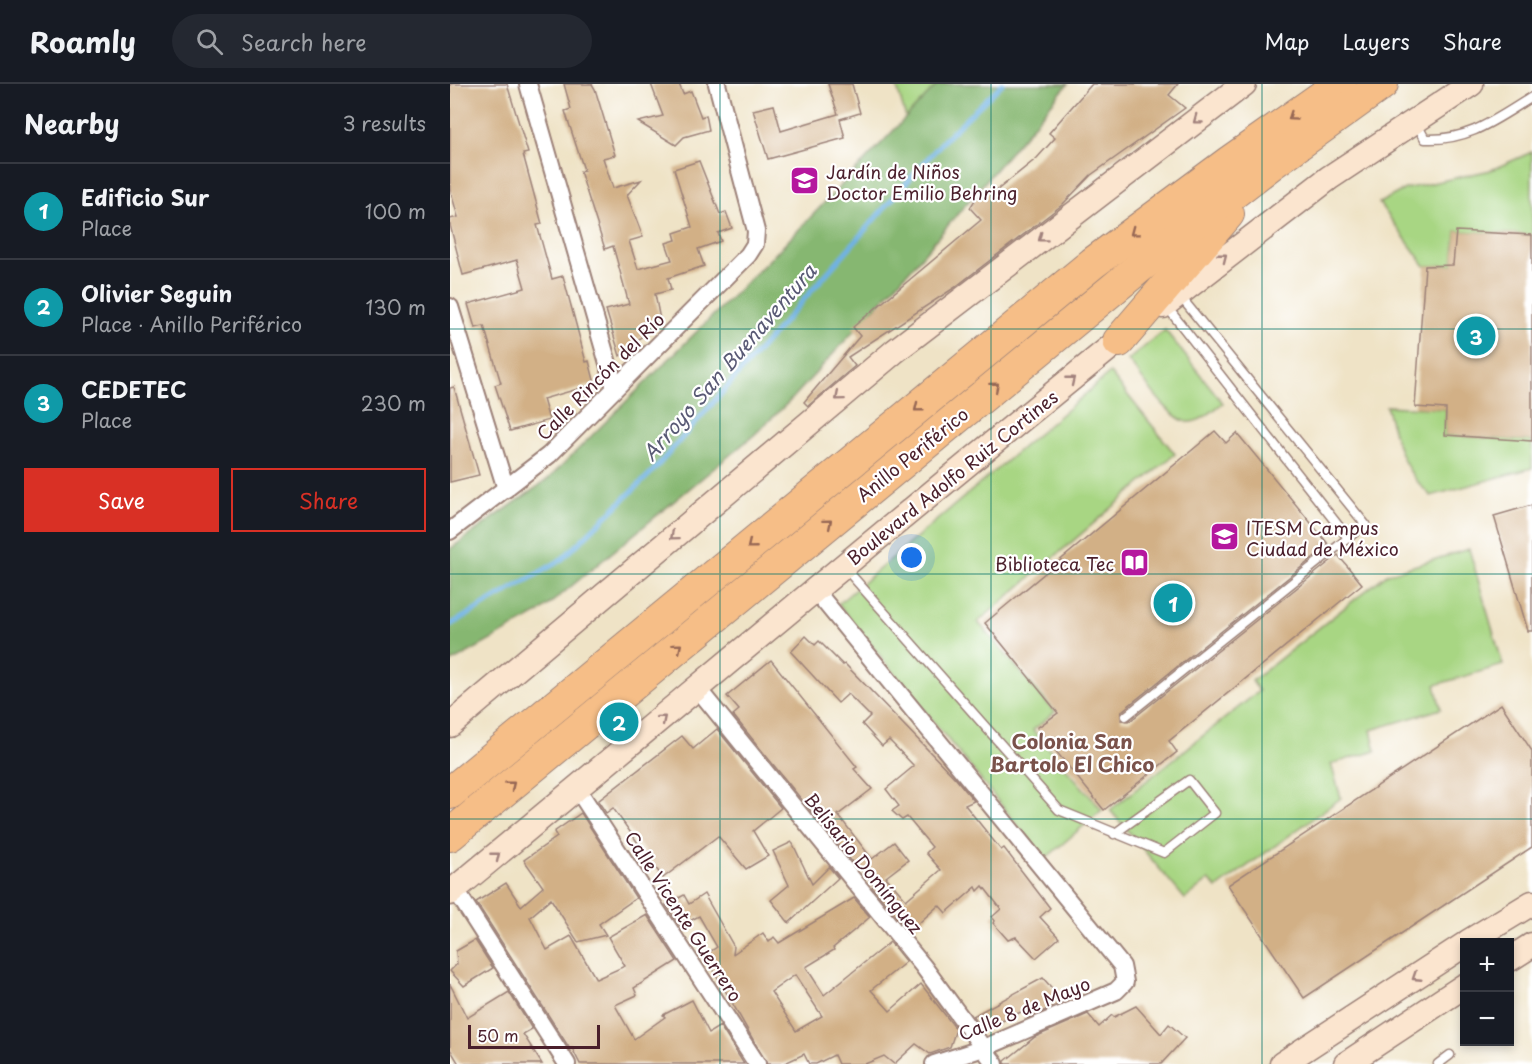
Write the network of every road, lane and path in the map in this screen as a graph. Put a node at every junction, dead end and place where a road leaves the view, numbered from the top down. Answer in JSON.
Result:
{"nodes":[{"id":1,"x":528,"y":84,"type":"edge"},
{"id":2,"x":717,"y":84,"type":"edge"},
{"id":3,"x":1244,"y":84,"type":"edge"},
{"id":4,"x":1382,"y":84,"type":"edge"},
{"id":5,"x":1405,"y":84,"type":"edge"},
{"id":6,"x":1471,"y":84,"type":"edge"},
{"id":7,"x":1346,"y":95,"type":"edge"},
{"id":8,"x":1532,"y":97,"type":"edge"},
{"id":9,"x":1415,"y":121,"type":"junction"},
{"id":10,"x":1270,"y":164,"type":"junction"},
{"id":11,"x":1171,"y":299,"type":"junction"},
{"id":12,"x":450,"y":307,"type":"edge"},
{"id":13,"x":1119,"y":340,"type":"junction"},
{"id":14,"x":615,"y":388,"type":"junction"},
{"id":15,"x":506,"y":489,"type":"junction"},
{"id":16,"x":450,"y":531,"type":"edge"},
{"id":17,"x":1348,"y":538,"type":"junction"},
{"id":18,"x":843,"y":566,"type":"junction"},
{"id":19,"x":815,"y":590,"type":"junction"},
{"id":20,"x":698,"y":689,"type":"junction"},
{"id":21,"x":1126,"y":716,"type":"dead end"},
{"id":22,"x":450,"y":725,"type":"edge"},
{"id":23,"x":578,"y":789,"type":"junction"},
{"id":24,"x":450,"y":793,"type":"edge"},
{"id":25,"x":1114,"y":834,"type":"junction"},
{"id":26,"x":450,"y":835,"type":"edge"},
{"id":27,"x":453,"y":891,"type":"edge"},
{"id":28,"x":1532,"y":903,"type":"edge"},
{"id":29,"x":1476,"y":938,"type":"edge"},
{"id":30,"x":1532,"y":945,"type":"edge"},
{"id":31,"x":1460,"y":948,"type":"edge"},
{"id":32,"x":1514,"y":956,"type":"edge"},
{"id":33,"x":1460,"y":989,"type":"edge"},
{"id":34,"x":984,"y":1048,"type":"junction"},
{"id":35,"x":1450,"y":1055,"type":"dead end"},
{"id":36,"x":567,"y":1064,"type":"edge"},
{"id":37,"x":757,"y":1064,"type":"edge"},
{"id":38,"x":934,"y":1064,"type":"edge"},
{"id":39,"x":995,"y":1064,"type":"edge"},
{"id":40,"x":1282,"y":1064,"type":"edge"},
{"id":41,"x":1346,"y":1064,"type":"edge"},
{"id":42,"x":1438,"y":1064,"type":"edge"}],
"edges":[{"from":1,"to":14,"type":"street"},
{"from":2,"to":14,"type":"street","name":"Calle Rincón del Río"},
{"from":3,"to":22,"type":"main road","one_way":true},
{"from":4,"to":7,"type":"highway","name":"Anillo Periférico"},
{"from":5,"to":7,"type":"highway"},
{"from":6,"to":9,"type":"main road","name":"Boulevard Adolfo Ruiz Cortines"},
{"from":7,"to":10,"type":"highway","name":"Anillo Periférico"},
{"from":7,"to":24,"type":"highway","name":"Anillo Periférico","one_way":true},
{"from":8,"to":9,"type":"lane"},
{"from":11,"to":9,"type":"main road","name":"Boulevard Adolfo Ruiz Cortines","one_way":true},
{"from":10,"to":13,"type":"highway"},
{"from":26,"to":10,"type":"highway","name":"Anillo Periférico","one_way":true},
{"from":11,"to":13,"type":"main road","name":"Boulevard Adolfo Ruiz Cortines"},
{"from":11,"to":17,"type":"lane"},
{"from":11,"to":17,"type":"lane"},
{"from":12,"to":15,"type":"street"},
{"from":18,"to":13,"type":"main road","name":"Boulevard Adolfo Ruiz Cortines","one_way":true},
{"from":14,"to":15,"type":"street","name":"Calle Rincón del Río"},
{"from":15,"to":16,"type":"street","name":"Calle Rincón del Río"},
{"from":17,"to":21,"type":"lane"},
{"from":18,"to":19,"type":"main road","name":"Boulevard Adolfo Ruiz Cortines"},
{"from":18,"to":25,"type":"lane"},
{"from":19,"to":20,"type":"main road","name":"Boulevard Adolfo Ruiz Cortines"},
{"from":19,"to":34,"type":"street","name":"Calle 8 de Mayo"},
{"from":23,"to":20,"type":"main road","name":"Boulevard Adolfo Ruiz Cortines","one_way":true},
{"from":20,"to":34,"type":"street","name":"Belisario Domínguez"},
{"from":27,"to":23,"type":"main road","name":"Boulevard Adolfo Ruiz Cortines","one_way":true},
{"from":23,"to":37,"type":"street","name":"Calle Vicente Guerrero"},
{"from":25,"to":25,"type":"lane"},
{"from":27,"to":36,"type":"street"},
{"from":28,"to":29,"type":"main road"},
{"from":30,"to":32,"type":"main road"},
{"from":31,"to":40,"type":"main road","one_way":true},
{"from":33,"to":41,"type":"main road"},
{"from":34,"to":38,"type":"street","name":"Calle 8 de Mayo"},
{"from":34,"to":39,"type":"street","name":"Belisario Domínguez"},
{"from":35,"to":42,"type":"lane"}]}
